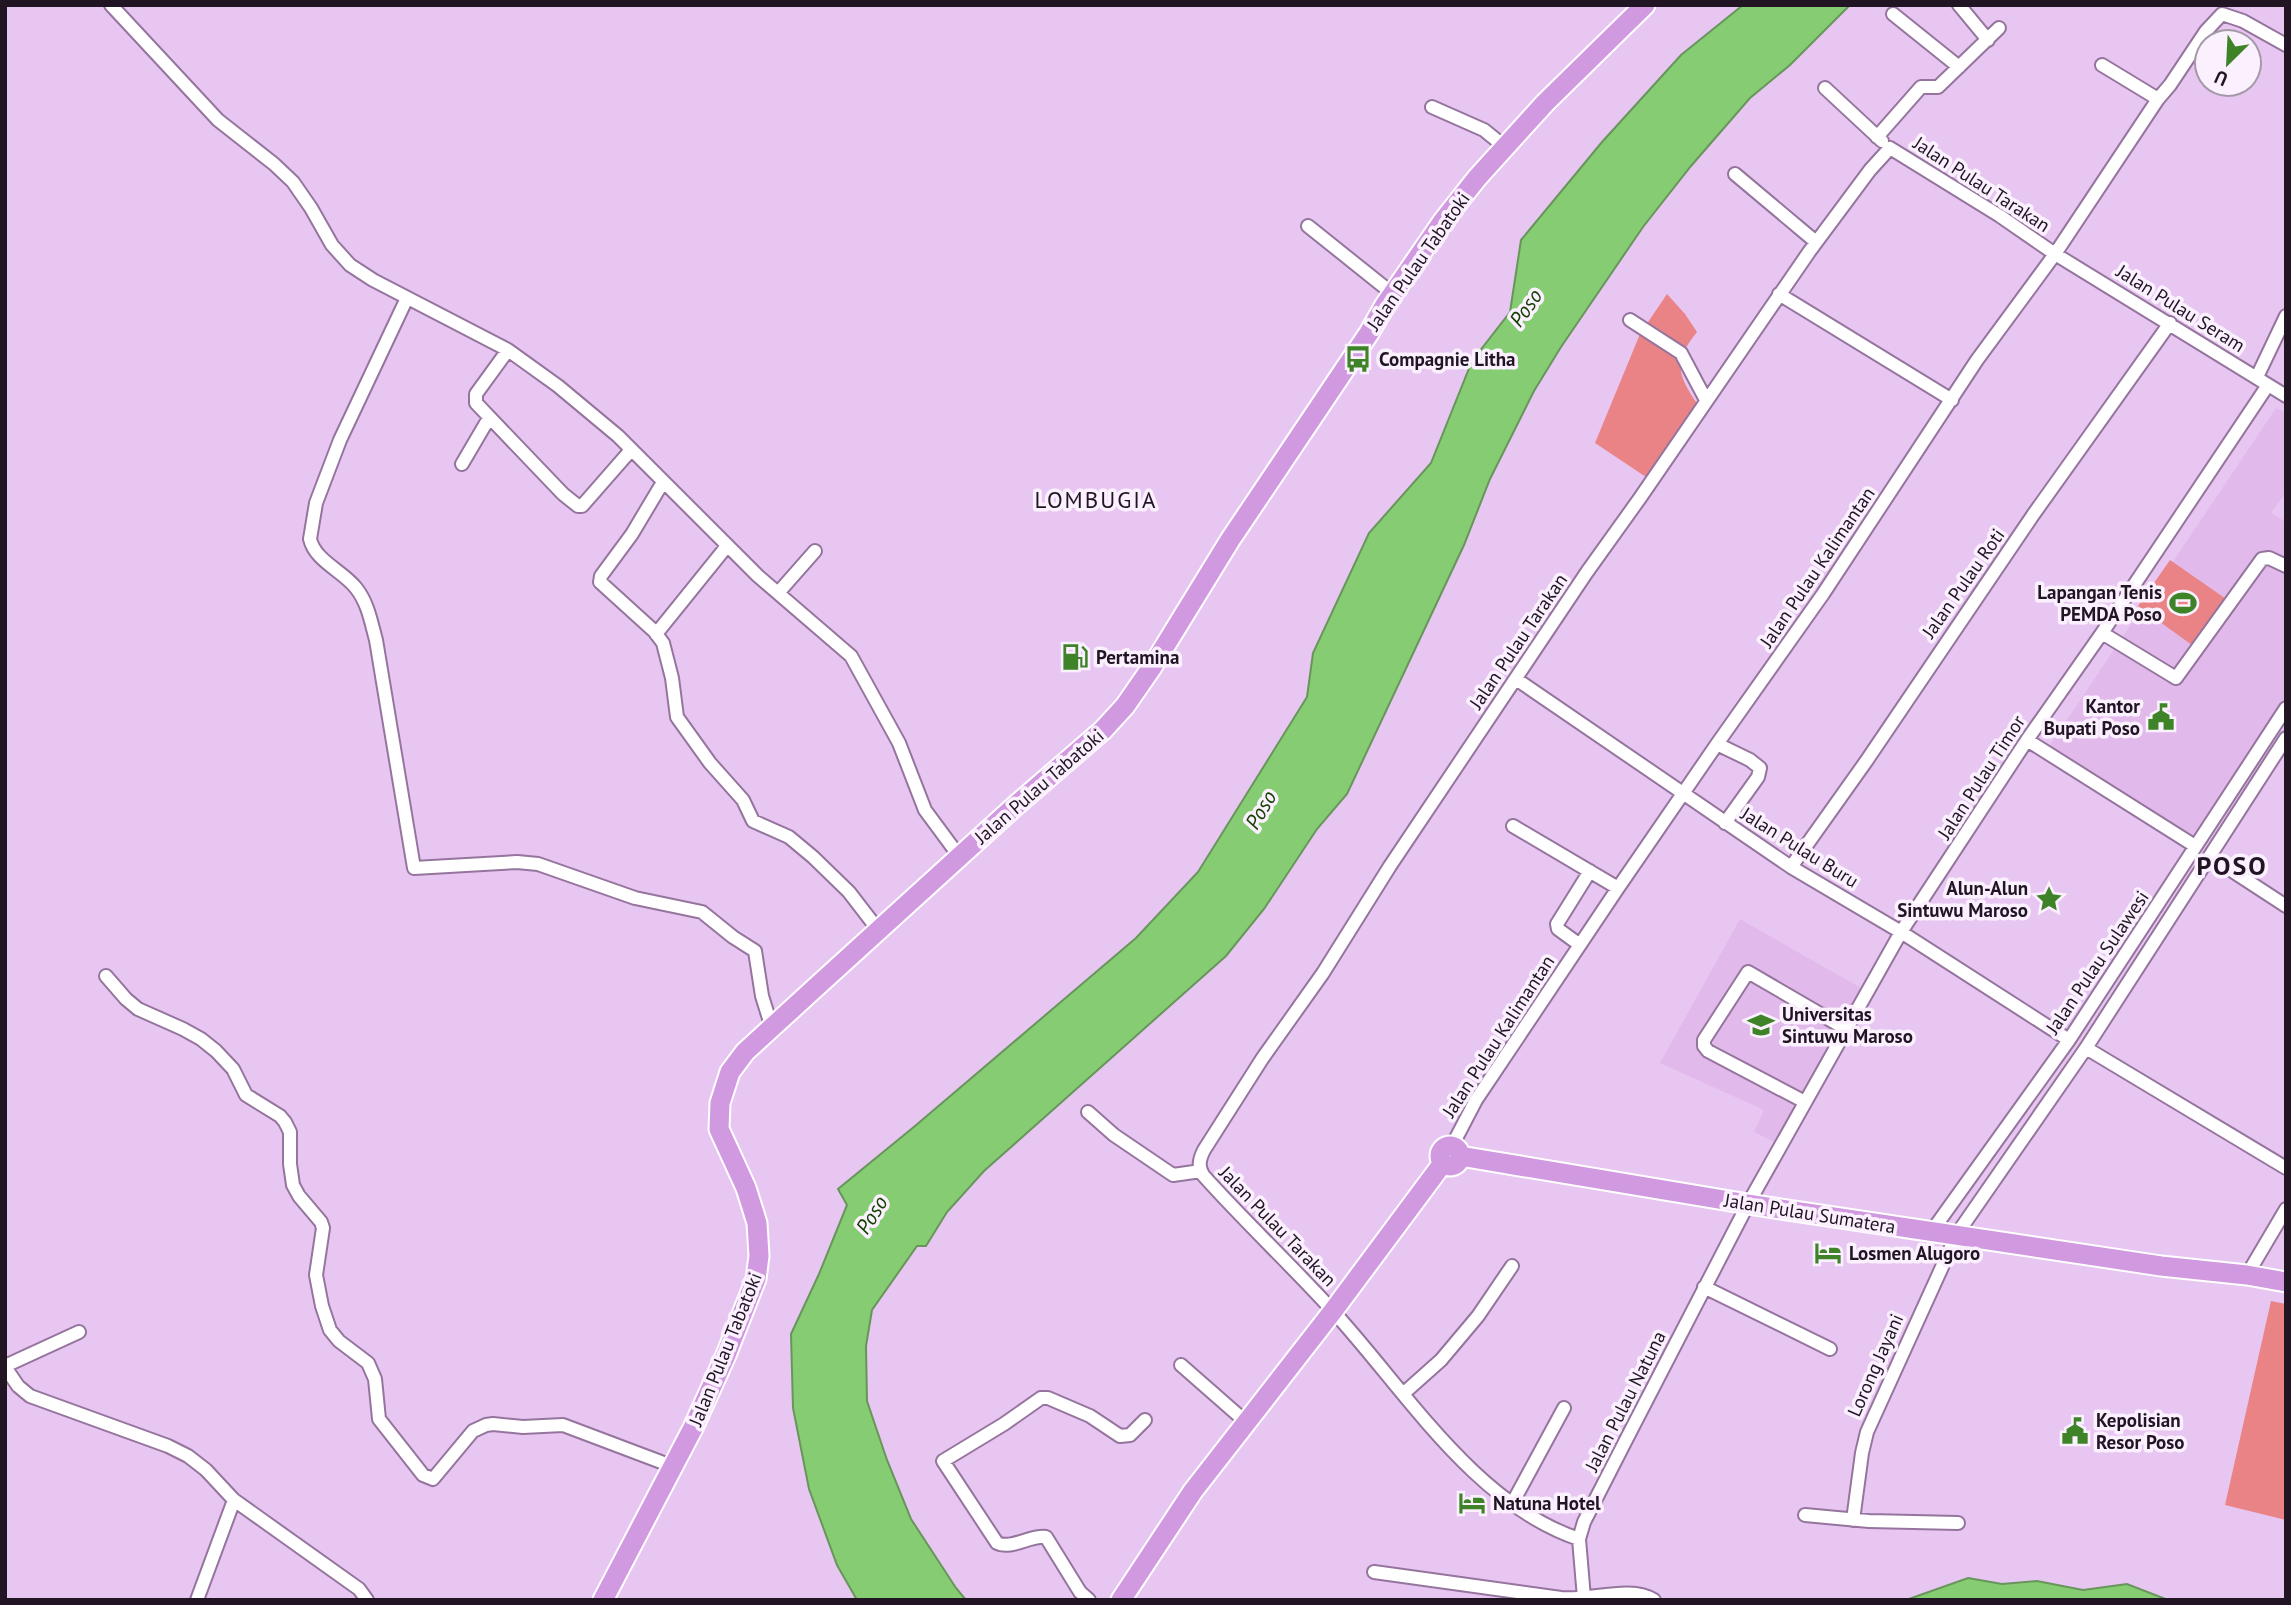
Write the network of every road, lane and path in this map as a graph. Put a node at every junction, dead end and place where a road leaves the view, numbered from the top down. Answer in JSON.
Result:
{"nodes":[{"id":1,"x":111,"y":5,"type":"edge"},
{"id":2,"x":1645,"y":5,"type":"edge"},
{"id":3,"x":1959,"y":5,"type":"edge"},
{"id":4,"x":2221,"y":10,"type":"edge"},
{"id":5,"x":1893,"y":14,"type":"dead end"},
{"id":6,"x":1999,"y":28,"type":"dead end"},
{"id":7,"x":1988,"y":40,"type":"junction"},
{"id":8,"x":2286,"y":45,"type":"edge"},
{"id":9,"x":2102,"y":65,"type":"dead end"},
{"id":10,"x":1959,"y":67,"type":"junction"},
{"id":11,"x":1825,"y":88,"type":"dead end"},
{"id":12,"x":2158,"y":99,"type":"junction"},
{"id":13,"x":1432,"y":107,"type":"dead end"},
{"id":14,"x":1877,"y":137,"type":"junction"},
{"id":15,"x":1505,"y":147,"type":"junction"},
{"id":16,"x":1890,"y":148,"type":"junction"},
{"id":17,"x":1735,"y":174,"type":"dead end"},
{"id":18,"x":1308,"y":226,"type":"dead end"},
{"id":19,"x":1816,"y":243,"type":"junction"},
{"id":20,"x":2055,"y":254,"type":"junction"},
{"id":21,"x":1393,"y":294,"type":"junction"},
{"id":22,"x":1779,"y":294,"type":"junction"},
{"id":23,"x":407,"y":298,"type":"junction"},
{"id":24,"x":2286,"y":316,"type":"edge"},
{"id":25,"x":1630,"y":320,"type":"dead end"},
{"id":26,"x":2170,"y":323,"type":"junction"},
{"id":27,"x":508,"y":350,"type":"junction"},
{"id":28,"x":2262,"y":381,"type":"junction"},
{"id":29,"x":2286,"y":396,"type":"edge"},
{"id":30,"x":1706,"y":400,"type":"junction"},
{"id":31,"x":1952,"y":400,"type":"junction"},
{"id":32,"x":489,"y":418,"type":"junction"},
{"id":33,"x":631,"y":450,"type":"junction"},
{"id":34,"x":462,"y":464,"type":"dead end"},
{"id":35,"x":663,"y":482,"type":"junction"},
{"id":36,"x":727,"y":546,"type":"junction"},
{"id":37,"x":815,"y":551,"type":"dead end"},
{"id":38,"x":2286,"y":566,"type":"edge"},
{"id":39,"x":778,"y":593,"type":"junction"},
{"id":40,"x":2102,"y":633,"type":"junction"},
{"id":41,"x":656,"y":634,"type":"junction"},
{"id":42,"x":1516,"y":679,"type":"junction"},
{"id":43,"x":2286,"y":708,"type":"edge"},
{"id":44,"x":2286,"y":738,"type":"edge"},
{"id":45,"x":2027,"y":740,"type":"junction"},
{"id":46,"x":1717,"y":744,"type":"junction"},
{"id":47,"x":1682,"y":794,"type":"junction"},
{"id":48,"x":1725,"y":823,"type":"junction"},
{"id":49,"x":1513,"y":826,"type":"dead end"},
{"id":50,"x":2195,"y":846,"type":"junction"},
{"id":51,"x":960,"y":856,"type":"junction"},
{"id":52,"x":2211,"y":857,"type":"junction"},
{"id":53,"x":1791,"y":867,"type":"junction"},
{"id":54,"x":1590,"y":871,"type":"junction"},
{"id":55,"x":1618,"y":888,"type":"junction"},
{"id":56,"x":2286,"y":906,"type":"edge"},
{"id":57,"x":879,"y":931,"type":"junction"},
{"id":58,"x":1901,"y":932,"type":"junction"},
{"id":59,"x":1580,"y":945,"type":"junction"},
{"id":60,"x":2126,"y":953,"type":"junction"},
{"id":61,"x":2141,"y":962,"type":"junction"},
{"id":62,"x":106,"y":976,"type":"dead end"},
{"id":63,"x":772,"y":1028,"type":"junction"},
{"id":64,"x":1846,"y":1029,"type":"junction"},
{"id":65,"x":2069,"y":1040,"type":"junction"},
{"id":66,"x":2086,"y":1048,"type":"junction"},
{"id":67,"x":1805,"y":1102,"type":"junction"},
{"id":68,"x":1088,"y":1112,"type":"dead end"},
{"id":69,"x":1452,"y":1155,"type":"junction"},
{"id":70,"x":1979,"y":1167,"type":"junction"},
{"id":71,"x":2286,"y":1168,"type":"edge"},
{"id":72,"x":1201,"y":1171,"type":"junction"},
{"id":73,"x":1993,"y":1180,"type":"junction"},
{"id":74,"x":1748,"y":1204,"type":"junction"},
{"id":75,"x":2286,"y":1209,"type":"edge"},
{"id":76,"x":1933,"y":1231,"type":"junction"},
{"id":77,"x":1957,"y":1234,"type":"junction"},
{"id":78,"x":2261,"y":1255,"type":"junction"},
{"id":79,"x":1512,"y":1266,"type":"dead end"},
{"id":80,"x":2247,"y":1275,"type":"junction"},
{"id":81,"x":2277,"y":1281,"type":"edge"},
{"id":82,"x":1704,"y":1287,"type":"junction"},
{"id":83,"x":1333,"y":1311,"type":"junction"},
{"id":84,"x":79,"y":1332,"type":"dead end"},
{"id":85,"x":1830,"y":1349,"type":"dead end"},
{"id":86,"x":1181,"y":1365,"type":"dead end"},
{"id":87,"x":5,"y":1367,"type":"edge"},
{"id":88,"x":1404,"y":1393,"type":"junction"},
{"id":89,"x":1564,"y":1408,"type":"dead end"},
{"id":90,"x":1145,"y":1420,"type":"dead end"},
{"id":91,"x":1246,"y":1422,"type":"junction"},
{"id":92,"x":674,"y":1464,"type":"junction"},
{"id":93,"x":234,"y":1500,"type":"junction"},
{"id":94,"x":1513,"y":1502,"type":"junction"},
{"id":95,"x":1805,"y":1515,"type":"dead end"},
{"id":96,"x":1853,"y":1520,"type":"junction"},
{"id":97,"x":1958,"y":1523,"type":"dead end"},
{"id":98,"x":1579,"y":1539,"type":"junction"},
{"id":99,"x":1374,"y":1572,"type":"dead end"},
{"id":100,"x":1584,"y":1598,"type":"edge"},
{"id":101,"x":197,"y":1600,"type":"edge"},
{"id":102,"x":367,"y":1600,"type":"edge"},
{"id":103,"x":603,"y":1600,"type":"edge"},
{"id":104,"x":1089,"y":1600,"type":"edge"},
{"id":105,"x":1121,"y":1600,"type":"edge"},
{"id":106,"x":1654,"y":1600,"type":"edge"}],
"edges":[{"from":1,"to":23,"type":"street"},
{"from":2,"to":15,"type":"highway","name":"Jalan Pulau Tabatoki"},
{"from":3,"to":7,"type":"street"},
{"from":4,"to":8,"type":"street"},
{"from":4,"to":12,"type":"street","name":"Jalan Pulau Kalimantan"},
{"from":5,"to":10,"type":"street"},
{"from":6,"to":7,"type":"street"},
{"from":7,"to":10,"type":"street"},
{"from":9,"to":12,"type":"street"},
{"from":10,"to":14,"type":"street"},
{"from":11,"to":14,"type":"street"},
{"from":12,"to":20,"type":"street","name":"Jalan Pulau Kalimantan"},
{"from":13,"to":15,"type":"street"},
{"from":14,"to":16,"type":"street"},
{"from":15,"to":21,"type":"highway","name":"Jalan Pulau Tabatoki"},
{"from":16,"to":19,"type":"street","name":"Jalan Pulau Tarakan"},
{"from":16,"to":20,"type":"street","name":"Jalan Pulau Tarakan"},
{"from":17,"to":19,"type":"street"},
{"from":18,"to":21,"type":"street"},
{"from":19,"to":22,"type":"street","name":"Jalan Pulau Tarakan"},
{"from":20,"to":26,"type":"street","name":"Jalan Pulau Seram"},
{"from":20,"to":31,"type":"street","name":"Jalan Pulau Kalimantan"},
{"from":21,"to":51,"type":"highway","name":"Jalan Pulau Tabatoki"},
{"from":22,"to":30,"type":"street","name":"Jalan Pulau Tarakan"},
{"from":22,"to":31,"type":"street"},
{"from":23,"to":27,"type":"street"},
{"from":23,"to":63,"type":"street"},
{"from":24,"to":28,"type":"street","name":"Jalan Pulau Timor"},
{"from":25,"to":30,"type":"street"},
{"from":26,"to":28,"type":"street","name":"Jalan Pulau Seram"},
{"from":26,"to":53,"type":"street","name":"Jalan Pulau Roti"},
{"from":27,"to":32,"type":"street"},
{"from":27,"to":33,"type":"street"},
{"from":28,"to":29,"type":"street","name":"Jalan Pulau Seram"},
{"from":28,"to":40,"type":"street","name":"Jalan Pulau Timor"},
{"from":30,"to":42,"type":"street","name":"Jalan Pulau Tarakan"},
{"from":31,"to":46,"type":"street","name":"Jalan Pulau Kalimantan"},
{"from":32,"to":33,"type":"street"},
{"from":32,"to":34,"type":"street"},
{"from":33,"to":35,"type":"street"},
{"from":35,"to":36,"type":"street"},
{"from":35,"to":41,"type":"street"},
{"from":36,"to":39,"type":"street"},
{"from":36,"to":41,"type":"street"},
{"from":37,"to":39,"type":"street"},
{"from":38,"to":40,"type":"street"},
{"from":39,"to":51,"type":"street"},
{"from":40,"to":45,"type":"street","name":"Jalan Pulau Timor"},
{"from":41,"to":57,"type":"street"},
{"from":42,"to":47,"type":"street","name":"Jalan Pulau Buru"},
{"from":42,"to":72,"type":"street","name":"Jalan Pulau Tarakan"},
{"from":43,"to":50,"type":"street","name":"Jalan Pulau Sulawesi"},
{"from":44,"to":52,"type":"street","name":"Jalan Pulau Sulawesi"},
{"from":45,"to":50,"type":"street"},
{"from":45,"to":58,"type":"street","name":"Jalan Pulau Timor"},
{"from":46,"to":47,"type":"street","name":"Jalan Pulau Kalimantan"},
{"from":46,"to":48,"type":"street"},
{"from":47,"to":48,"type":"street","name":"Jalan Pulau Buru"},
{"from":47,"to":55,"type":"street","name":"Jalan Pulau Kalimantan"},
{"from":48,"to":53,"type":"street","name":"Jalan Pulau Buru"},
{"from":49,"to":54,"type":"street"},
{"from":50,"to":60,"type":"street","name":"Jalan Pulau Sulawesi"},
{"from":51,"to":57,"type":"highway","name":"Jalan Pulau Tabatoki"},
{"from":52,"to":56,"type":"street"},
{"from":52,"to":61,"type":"street","name":"Jalan Pulau Sulawesi"},
{"from":53,"to":58,"type":"street","name":"Jalan Pulau Buru"},
{"from":54,"to":55,"type":"street"},
{"from":54,"to":59,"type":"street"},
{"from":55,"to":59,"type":"street","name":"Jalan Pulau Kalimantan"},
{"from":57,"to":63,"type":"highway","name":"Jalan Pulau Tabatoki"},
{"from":58,"to":64,"type":"street","name":"Jalan Pulau Timor"},
{"from":58,"to":65,"type":"street","name":"Jalan Pulau Buru"},
{"from":59,"to":69,"type":"street","name":"Jalan Pulau Kalimantan"},
{"from":60,"to":61,"type":"street"},
{"from":60,"to":65,"type":"street","name":"Jalan Pulau Sulawesi"},
{"from":61,"to":66,"type":"street","name":"Jalan Pulau Sulawesi"},
{"from":62,"to":92,"type":"street"},
{"from":63,"to":92,"type":"highway","name":"Jalan Pulau Tabatoki"},
{"from":64,"to":67,"type":"street","name":"Jalan Pulau Timor"},
{"from":64,"to":67,"type":"street"},
{"from":65,"to":70,"type":"street","name":"Jalan Pulau Sulawesi"},
{"from":66,"to":71,"type":"street"},
{"from":66,"to":73,"type":"street","name":"Jalan Pulau Sulawesi"},
{"from":67,"to":74,"type":"street","name":"Jalan Pulau Timor"},
{"from":68,"to":72,"type":"street"},
{"from":69,"to":74,"type":"highway","name":"Jalan Pulau Sumatera"},
{"from":69,"to":83,"type":"highway"},
{"from":70,"to":73,"type":"street"},
{"from":70,"to":76,"type":"street","name":"Jalan Pulau Sulawesi"},
{"from":72,"to":83,"type":"street","name":"Jalan Pulau Tarakan"},
{"from":73,"to":77,"type":"street","name":"Jalan Pulau Sulawesi"},
{"from":74,"to":76,"type":"highway","name":"Jalan Pulau Sumatera"},
{"from":74,"to":82,"type":"street","name":"Jalan Pulau Natuna"},
{"from":75,"to":78,"type":"street"},
{"from":76,"to":77,"type":"highway","name":"Jalan Pulau Sumatera"},
{"from":77,"to":80,"type":"highway","name":"Jalan Pulau Sumatera"},
{"from":77,"to":96,"type":"street","name":"Lorong Jayani"},
{"from":78,"to":80,"type":"street"},
{"from":78,"to":81,"type":"street"},
{"from":79,"to":88,"type":"street"},
{"from":80,"to":81,"type":"highway","name":"Jalan Pulau Sumatera"},
{"from":82,"to":85,"type":"street"},
{"from":82,"to":98,"type":"street","name":"Jalan Pulau Natuna"},
{"from":83,"to":88,"type":"street"},
{"from":83,"to":91,"type":"highway"},
{"from":84,"to":87,"type":"street"},
{"from":86,"to":91,"type":"street"},
{"from":87,"to":93,"type":"street"},
{"from":88,"to":94,"type":"street"},
{"from":89,"to":94,"type":"street"},
{"from":90,"to":104,"type":"street"},
{"from":91,"to":105,"type":"highway"},
{"from":92,"to":103,"type":"highway","name":"Jalan Pulau Tabatoki"},
{"from":93,"to":101,"type":"street"},
{"from":93,"to":102,"type":"street"},
{"from":94,"to":98,"type":"street"},
{"from":95,"to":96,"type":"street"},
{"from":96,"to":97,"type":"street"},
{"from":98,"to":100,"type":"street"},
{"from":99,"to":100,"type":"street"},
{"from":100,"to":106,"type":"street"}]}
